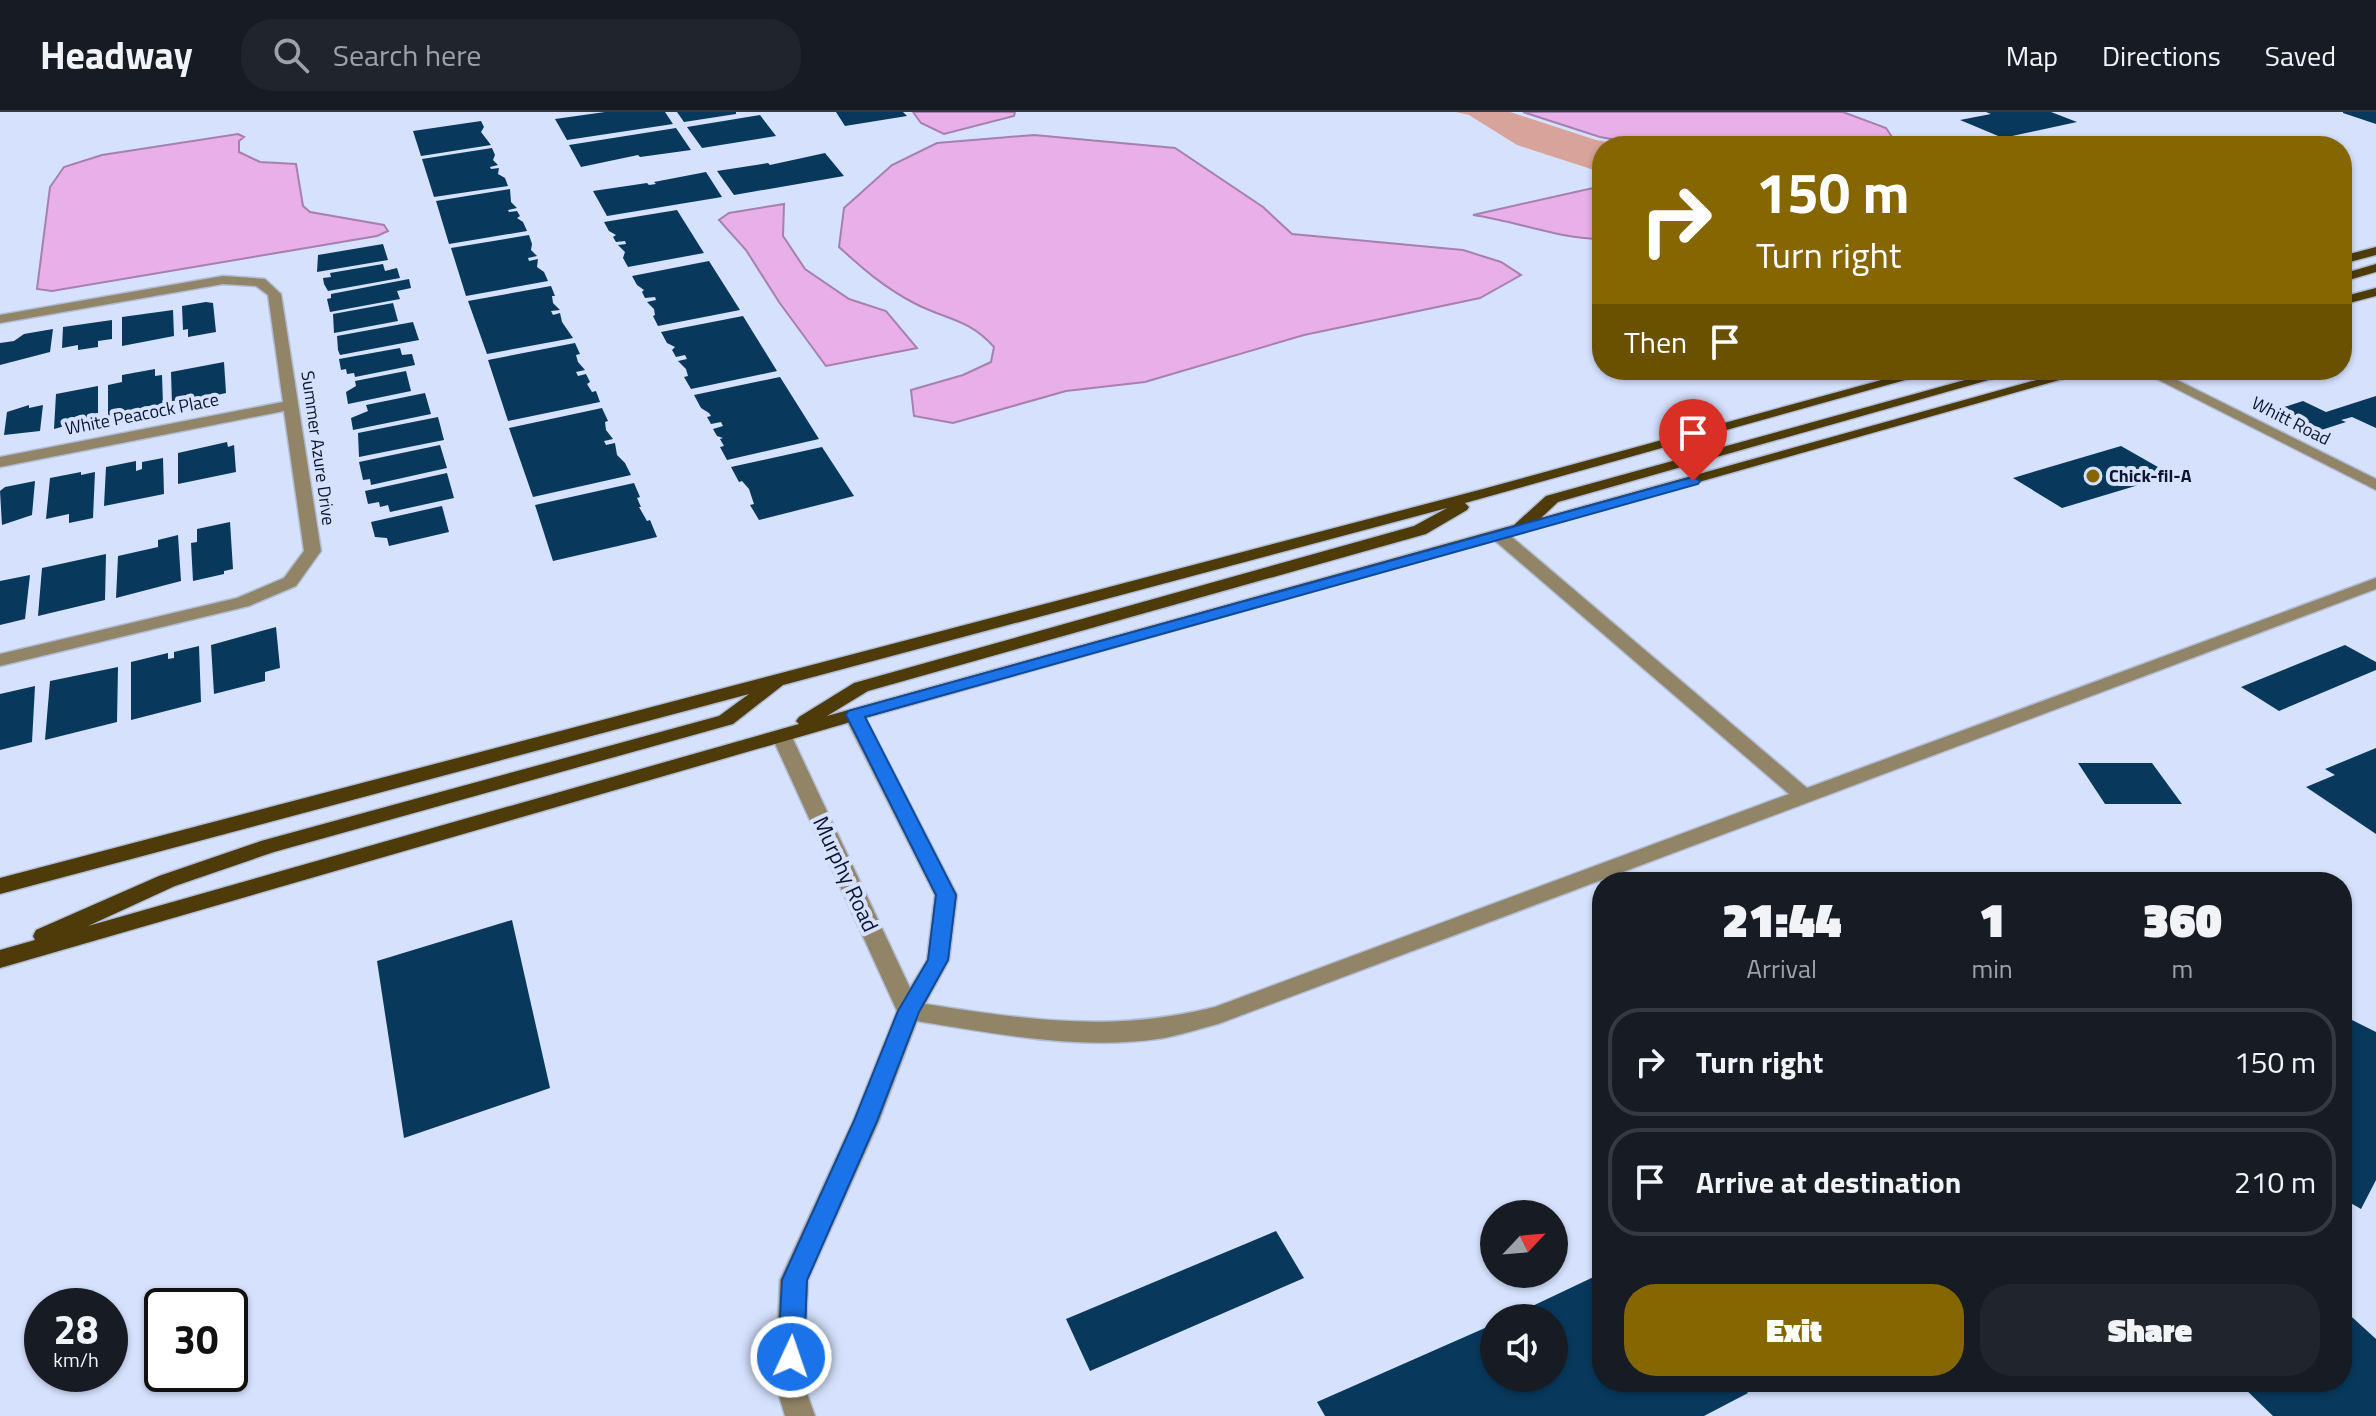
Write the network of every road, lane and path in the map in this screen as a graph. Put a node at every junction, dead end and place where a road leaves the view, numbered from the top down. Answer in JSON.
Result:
{"nodes":[{"id":1,"x":2376,"y":251,"type":"edge"},
{"id":2,"x":2352,"y":257,"type":"edge"},
{"id":3,"x":2376,"y":268,"type":"edge"},
{"id":4,"x":2352,"y":275,"type":"edge"},
{"id":5,"x":2376,"y":292,"type":"edge"},
{"id":6,"x":2352,"y":298,"type":"edge"},
{"id":7,"x":0,"y":319,"type":"edge"},
{"id":8,"x":1898,"y":380,"type":"edge"},
{"id":9,"x":1981,"y":380,"type":"edge"},
{"id":10,"x":2052,"y":380,"type":"edge"},
{"id":11,"x":2166,"y":380,"type":"edge"},
{"id":12,"x":292,"y":405,"type":"junction"},
{"id":13,"x":0,"y":462,"type":"edge"},
{"id":14,"x":2376,"y":485,"type":"edge"},
{"id":15,"x":1489,"y":492,"type":"junction"},
{"id":16,"x":1509,"y":533,"type":"junction"},
{"id":17,"x":2376,"y":583,"type":"edge"},
{"id":18,"x":0,"y":660,"type":"edge"},
{"id":19,"x":782,"y":679,"type":"junction"},
{"id":20,"x":854,"y":715,"type":"junction"},
{"id":21,"x":782,"y":737,"type":"junction"},
{"id":22,"x":1804,"y":796,"type":"junction"},
{"id":23,"x":1601,"y":872,"type":"edge"},
{"id":24,"x":1592,"y":875,"type":"edge"},
{"id":25,"x":0,"y":886,"type":"edge"},
{"id":26,"x":0,"y":957,"type":"edge"},
{"id":27,"x":909,"y":1011,"type":"junction"},
{"id":28,"x":800,"y":1416,"type":"edge"}],
"edges":[{"from":1,"to":2,"type":"main road"},
{"from":3,"to":4,"type":"main road"},
{"from":5,"to":6,"type":"main road"},
{"from":7,"to":12,"type":"street","name":"Summer Azure Drive"},
{"from":8,"to":15,"type":"main road"},
{"from":9,"to":16,"type":"main road"},
{"from":10,"to":16,"type":"main road"},
{"from":11,"to":14,"type":"street","name":"Whitt Road"},
{"from":12,"to":13,"type":"street","name":"White Peacock Place"},
{"from":12,"to":18,"type":"street","name":"Summer Azure Drive"},
{"from":15,"to":19,"type":"main road"},
{"from":15,"to":21,"type":"main road"},
{"from":16,"to":20,"type":"main road"},
{"from":16,"to":22,"type":"street"},
{"from":17,"to":22,"type":"street"},
{"from":19,"to":25,"type":"main road"},
{"from":19,"to":26,"type":"main road"},
{"from":20,"to":21,"type":"main road"},
{"from":20,"to":27,"type":"street"},
{"from":21,"to":26,"type":"main road"},
{"from":21,"to":27,"type":"street","name":"Murphy Road"},
{"from":22,"to":23,"type":"street"},
{"from":24,"to":27,"type":"street"},
{"from":27,"to":28,"type":"street"}]}
